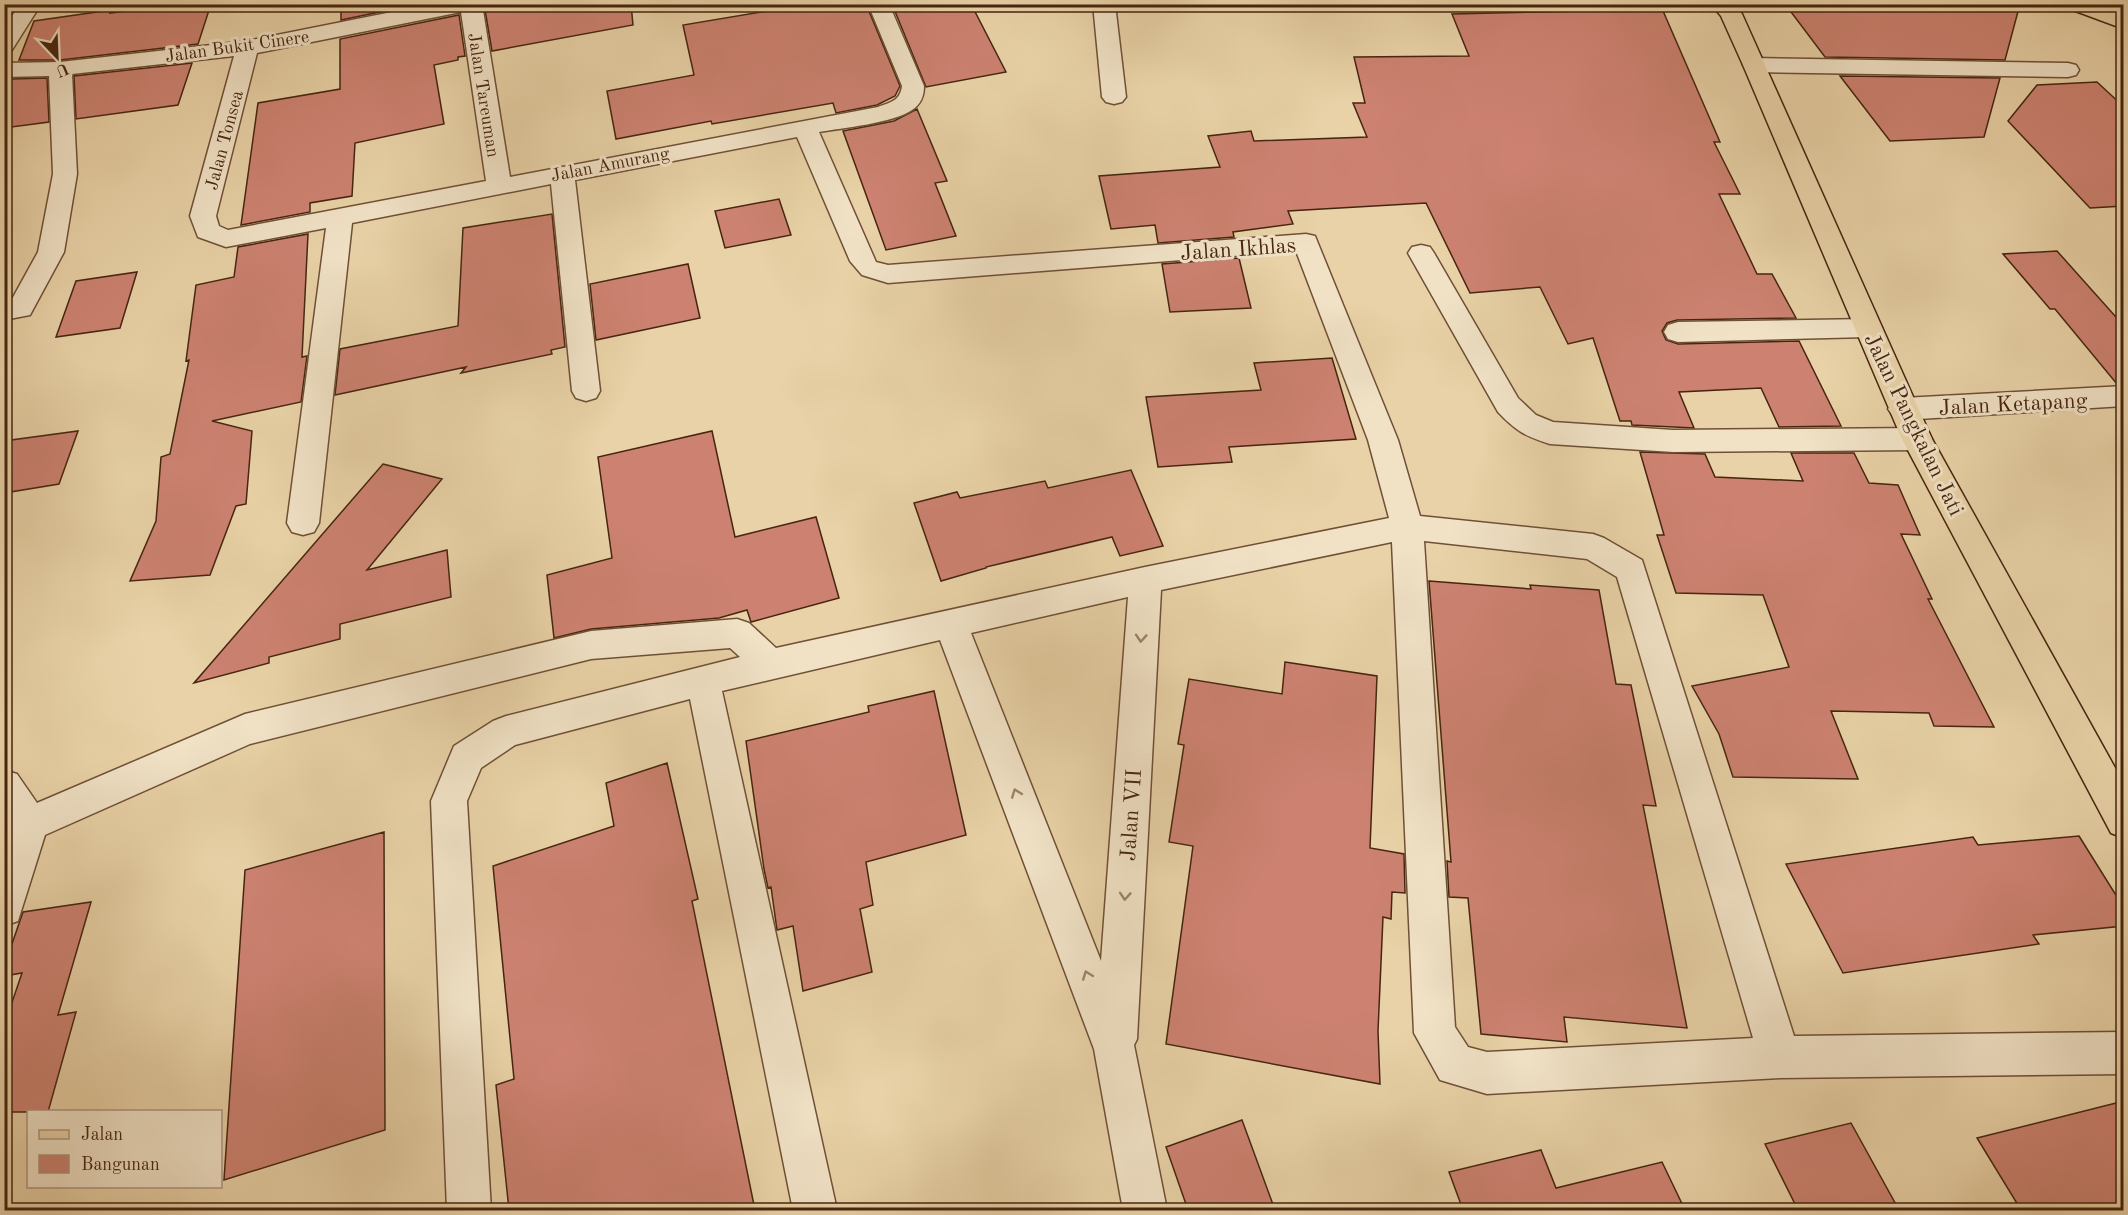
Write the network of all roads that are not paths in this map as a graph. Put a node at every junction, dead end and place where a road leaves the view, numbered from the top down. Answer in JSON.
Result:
{"nodes":[{"id":1,"x":31,"y":4,"type":"edge"},
{"id":2,"x":469,"y":4,"type":"edge"},
{"id":3,"x":878,"y":4,"type":"edge"},
{"id":4,"x":1104,"y":4,"type":"edge"},
{"id":5,"x":2078,"y":4,"type":"edge"},
{"id":6,"x":1728,"y":8,"type":"edge"},
{"id":7,"x":2124,"y":23,"type":"edge"},
{"id":8,"x":4,"y":45,"type":"edge"},
{"id":9,"x":248,"y":48,"type":"junction"},
{"id":10,"x":1754,"y":65,"type":"junction"},
{"id":11,"x":60,"y":69,"type":"junction"},
{"id":12,"x":4,"y":70,"type":"edge"},
{"id":13,"x":2068,"y":70,"type":"dead end"},
{"id":14,"x":1114,"y":97,"type":"dead end"},
{"id":15,"x":806,"y":127,"type":"junction"},
{"id":16,"x":562,"y":174,"type":"junction"},
{"id":17,"x":499,"y":185,"type":"junction"},
{"id":18,"x":340,"y":216,"type":"junction"},
{"id":19,"x":207,"y":231,"type":"joint"},
{"id":20,"x":1421,"y":253,"type":"dead end"},
{"id":21,"x":4,"y":310,"type":"edge"},
{"id":22,"x":1868,"y":328,"type":"junction"},
{"id":23,"x":1678,"y":332,"type":"dead end"},
{"id":24,"x":586,"y":391,"type":"dead end"},
{"id":25,"x":2124,"y":396,"type":"edge"},
{"id":26,"x":1903,"y":409,"type":"junction"},
{"id":27,"x":1917,"y":439,"type":"junction"},
{"id":28,"x":303,"y":524,"type":"dead end"},
{"id":29,"x":1407,"y":527,"type":"junction"},
{"id":30,"x":1145,"y":580,"type":"junction"},
{"id":31,"x":951,"y":625,"type":"junction"},
{"id":32,"x":770,"y":664,"type":"junction"},
{"id":33,"x":704,"y":681,"type":"junction"},
{"id":34,"x":4,"y":786,"type":"edge"},
{"id":35,"x":2124,"y":821,"type":"edge"},
{"id":36,"x":17,"y":827,"type":"edge"},
{"id":37,"x":4,"y":908,"type":"edge"},
{"id":38,"x":1116,"y":1049,"type":"junction"},
{"id":39,"x":2124,"y":1053,"type":"edge"},
{"id":40,"x":1780,"y":1057,"type":"junction"},
{"id":41,"x":469,"y":1210,"type":"edge"},
{"id":42,"x":815,"y":1210,"type":"edge"},
{"id":43,"x":1145,"y":1210,"type":"edge"}],
"edges":[{"from":1,"to":8,"type":"street"},
{"from":2,"to":9,"type":"street","name":"Jalan Bukit Cinere"},
{"from":2,"to":17,"type":"street","name":"Jalan Tareuman"},
{"from":3,"to":15,"type":"street","name":"Jalan Amurang"},
{"from":4,"to":14,"type":"street"},
{"from":5,"to":7,"type":"main road"},
{"from":6,"to":10,"type":"main road","name":"Jalan Pangkalan Jati"},
{"from":9,"to":11,"type":"street","name":"Jalan Bukit Cinere"},
{"from":9,"to":19,"type":"street","name":"Jalan Tonsea"},
{"from":10,"to":13,"type":"street"},
{"from":10,"to":22,"type":"main road","name":"Jalan Pangkalan Jati"},
{"from":11,"to":12,"type":"street","name":"Jalan Bukit Cinere"},
{"from":11,"to":21,"type":"street"},
{"from":15,"to":16,"type":"street","name":"Jalan Amurang"},
{"from":15,"to":29,"type":"street","name":"Jalan Ikhlas"},
{"from":16,"to":17,"type":"street","name":"Jalan Amurang"},
{"from":16,"to":24,"type":"street"},
{"from":17,"to":18,"type":"street","name":"Jalan Amurang"},
{"from":18,"to":19,"type":"street","name":"Jalan Amurang"},
{"from":18,"to":28,"type":"street"},
{"from":20,"to":27,"type":"street"},
{"from":22,"to":23,"type":"street"},
{"from":22,"to":26,"type":"main road","name":"Jalan Pangkalan Jati"},
{"from":25,"to":26,"type":"street","name":"Jalan Ketapang"},
{"from":26,"to":27,"type":"main road","name":"Jalan Pangkalan Jati"},
{"from":27,"to":35,"type":"main road","name":"Jalan Pangkalan Jati"},
{"from":29,"to":30,"type":"street"},
{"from":29,"to":40,"type":"street"},
{"from":29,"to":40,"type":"street"},
{"from":30,"to":31,"type":"street"},
{"from":30,"to":38,"type":"street","name":"Jalan VII","one_way":true},
{"from":31,"to":32,"type":"street"},
{"from":38,"to":31,"type":"street","name":"Jalan VII","one_way":true},
{"from":32,"to":33,"type":"street"},
{"from":32,"to":36,"type":"street"},
{"from":33,"to":41,"type":"street"},
{"from":33,"to":42,"type":"street"},
{"from":34,"to":36,"type":"street"},
{"from":36,"to":37,"type":"street"},
{"from":38,"to":43,"type":"street","name":"Jalan VII"},
{"from":39,"to":40,"type":"street"}]}
